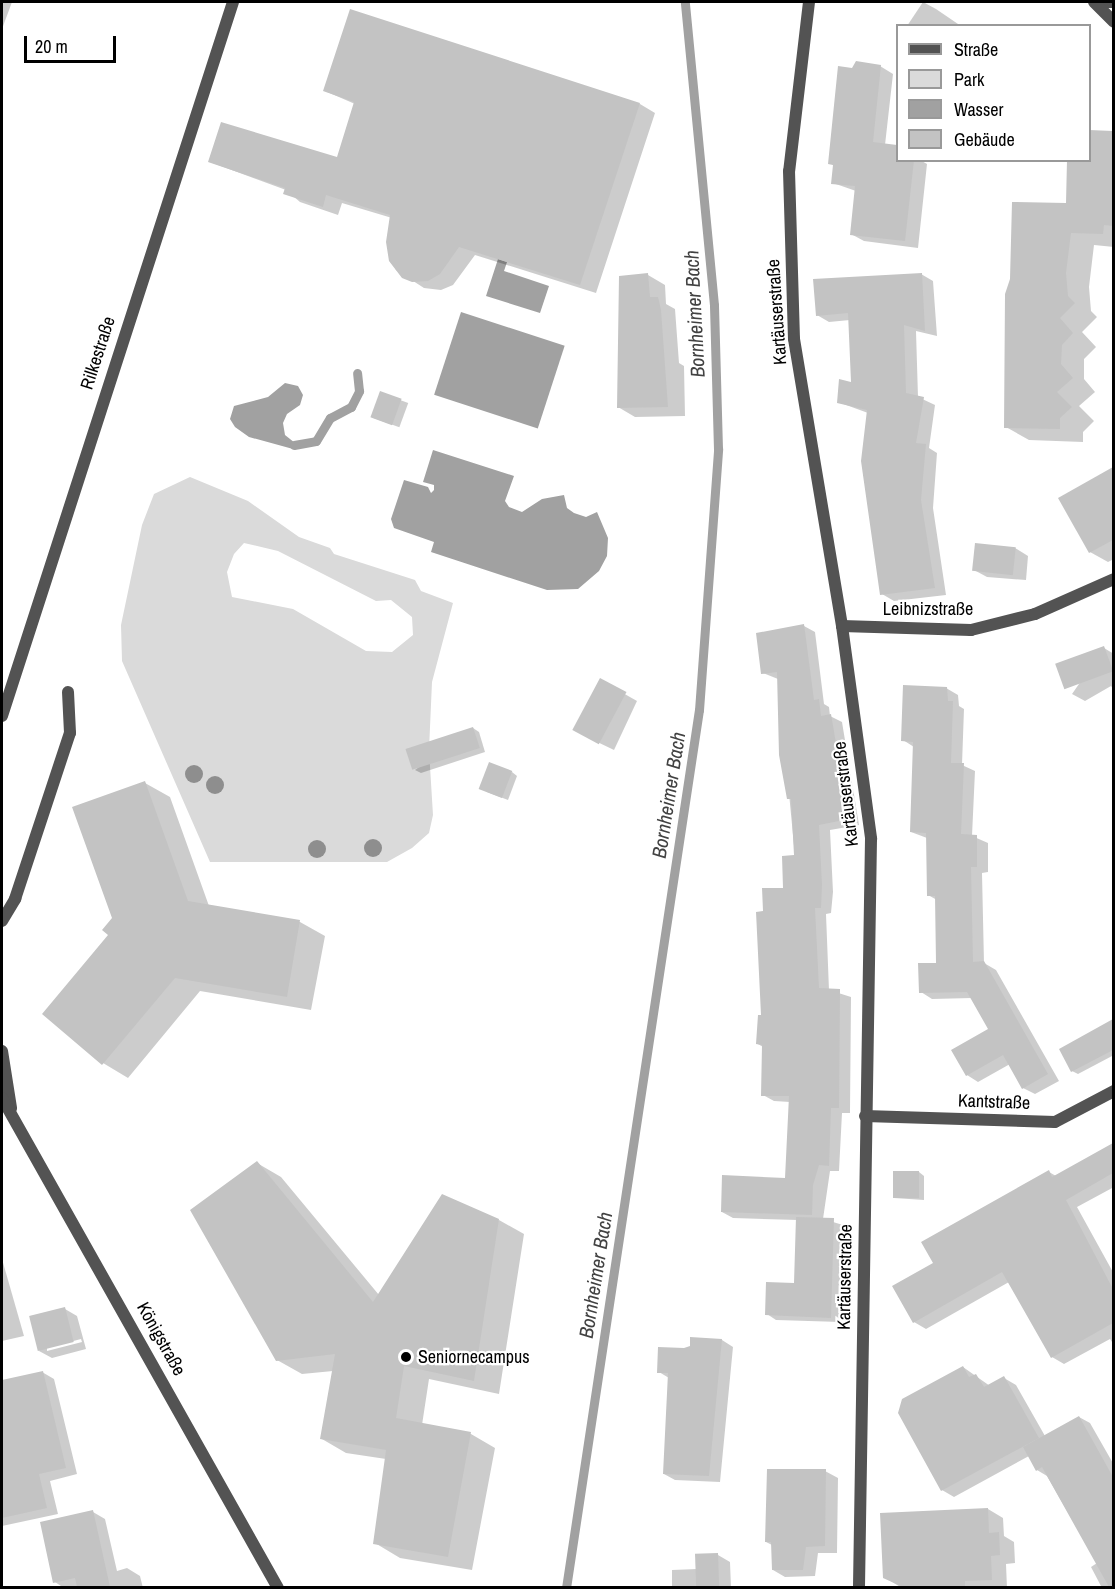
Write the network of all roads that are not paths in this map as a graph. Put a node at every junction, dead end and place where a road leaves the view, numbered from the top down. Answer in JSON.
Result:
{"nodes":[{"id":1,"x":232,"y":2,"type":"edge"},
{"id":2,"x":809,"y":2,"type":"edge"},
{"id":3,"x":1095,"y":2,"type":"edge"},
{"id":4,"x":1113,"y":2,"type":"edge"},
{"id":5,"x":1113,"y":22,"type":"edge"},
{"id":6,"x":1113,"y":579,"type":"edge"},
{"id":7,"x":842,"y":626,"type":"junction"},
{"id":8,"x":68,"y":692,"type":"dead end"},
{"id":9,"x":2,"y":716,"type":"edge"},
{"id":10,"x":2,"y":921,"type":"edge"},
{"id":11,"x":2,"y":1051,"type":"edge"},
{"id":12,"x":1113,"y":1091,"type":"edge"},
{"id":13,"x":2,"y":1098,"type":"edge"},
{"id":14,"x":11,"y":1109,"type":"junction"},
{"id":15,"x":865,"y":1116,"type":"junction"},
{"id":16,"x":278,"y":1587,"type":"edge"},
{"id":17,"x":859,"y":1587,"type":"edge"}],
"edges":[{"from":1,"to":9,"type":"street","name":"Rilkestraße"},
{"from":2,"to":7,"type":"street","name":"Kartäuserstraße"},
{"from":3,"to":4,"type":"street"},
{"from":3,"to":5,"type":"street"},
{"from":6,"to":7,"type":"street","name":"Leibnizstraße"},
{"from":7,"to":15,"type":"street","name":"Kartäuserstraße"},
{"from":8,"to":10,"type":"street"},
{"from":11,"to":14,"type":"street","name":"Königstraße"},
{"from":12,"to":15,"type":"street","name":"Kantstraße"},
{"from":13,"to":14,"type":"street","name":"Königstraße"},
{"from":14,"to":16,"type":"street","name":"Königstraße"},
{"from":15,"to":17,"type":"street","name":"Kartäuserstraße"}]}
